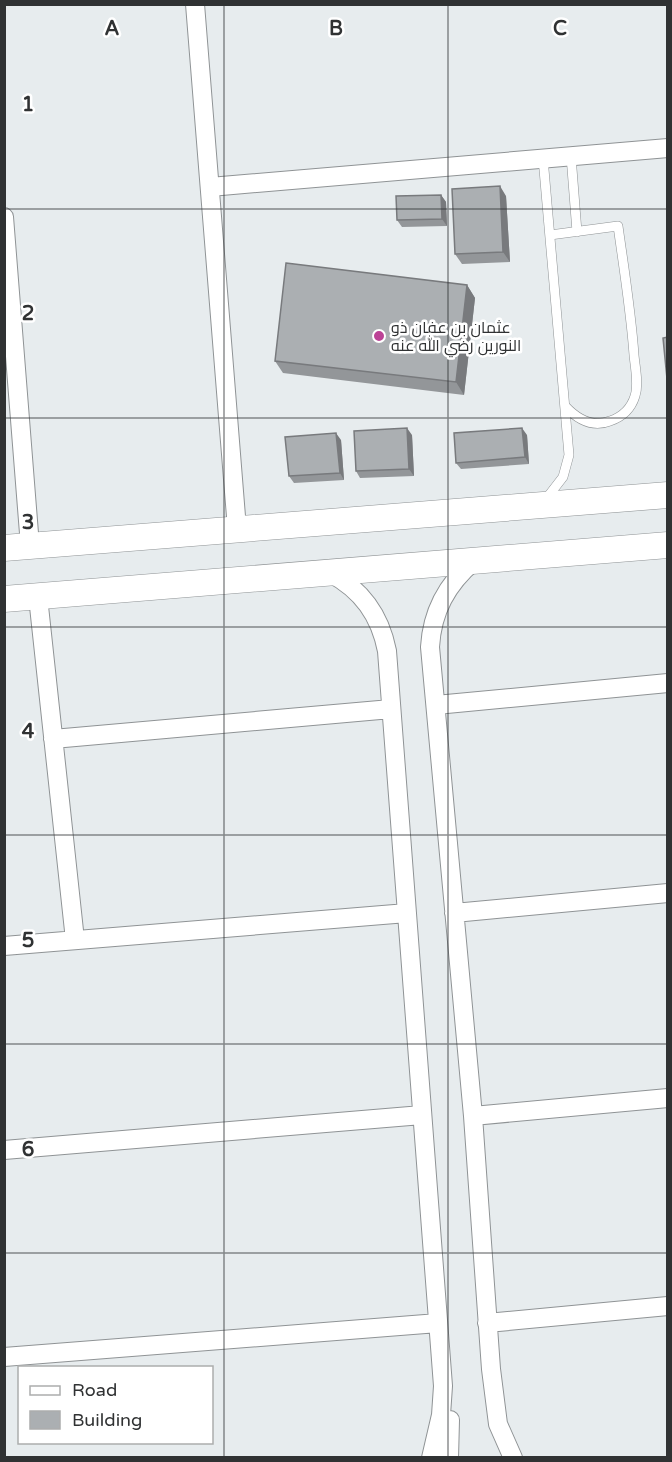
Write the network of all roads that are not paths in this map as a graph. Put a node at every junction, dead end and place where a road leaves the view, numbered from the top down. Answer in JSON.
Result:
{"nodes":[{"id":1,"x":195,"y":4,"type":"edge"},
{"id":2,"x":668,"y":148,"type":"edge"},
{"id":3,"x":571,"y":156,"type":"junction"},
{"id":4,"x":543,"y":158,"type":"junction"},
{"id":5,"x":210,"y":187,"type":"junction"},
{"id":6,"x":4,"y":217,"type":"edge"},
{"id":7,"x":578,"y":232,"type":"junction"},
{"id":8,"x":550,"y":235,"type":"junction"},
{"id":9,"x":565,"y":406,"type":"junction"},
{"id":10,"x":668,"y":495,"type":"edge"},
{"id":11,"x":537,"y":505,"type":"junction"},
{"id":12,"x":237,"y":529,"type":"junction"},
{"id":13,"x":668,"y":545,"type":"edge"},
{"id":14,"x":30,"y":546,"type":"junction"},
{"id":15,"x":4,"y":548,"type":"edge"},
{"id":16,"x":474,"y":561,"type":"junction"},
{"id":17,"x":330,"y":573,"type":"junction"},
{"id":18,"x":38,"y":597,"type":"junction"},
{"id":19,"x":4,"y":599,"type":"edge"},
{"id":20,"x":668,"y":683,"type":"edge"},
{"id":21,"x":436,"y":705,"type":"junction"},
{"id":22,"x":391,"y":709,"type":"junction"},
{"id":23,"x":53,"y":739,"type":"junction"},
{"id":24,"x":668,"y":893,"type":"edge"},
{"id":25,"x":407,"y":913,"type":"junction"},
{"id":26,"x":454,"y":913,"type":"junction"},
{"id":27,"x":75,"y":940,"type":"junction"},
{"id":28,"x":4,"y":946,"type":"edge"},
{"id":29,"x":668,"y":1098,"type":"edge"},
{"id":30,"x":422,"y":1115,"type":"junction"},
{"id":31,"x":473,"y":1116,"type":"junction"},
{"id":32,"x":4,"y":1150,"type":"edge"},
{"id":33,"x":668,"y":1306,"type":"edge"},
{"id":34,"x":438,"y":1323,"type":"junction"},
{"id":35,"x":487,"y":1323,"type":"junction"},
{"id":36,"x":4,"y":1357,"type":"edge"},
{"id":37,"x":491,"y":1369,"type":"junction"},
{"id":38,"x":443,"y":1386,"type":"junction"},
{"id":39,"x":431,"y":1458,"type":"edge"},
{"id":40,"x":449,"y":1458,"type":"edge"},
{"id":41,"x":494,"y":1458,"type":"edge"},
{"id":42,"x":513,"y":1458,"type":"edge"}],
"edges":[{"from":1,"to":5,"type":"street"},
{"from":2,"to":3,"type":"street"},
{"from":3,"to":4,"type":"street"},
{"from":3,"to":7,"type":"lane"},
{"from":4,"to":5,"type":"street"},
{"from":4,"to":8,"type":"lane"},
{"from":5,"to":12,"type":"street"},
{"from":6,"to":14,"type":"street"},
{"from":7,"to":8,"type":"lane"},
{"from":7,"to":9,"type":"lane"},
{"from":8,"to":9,"type":"lane"},
{"from":9,"to":11,"type":"lane"},
{"from":10,"to":11,"type":"street"},
{"from":11,"to":12,"type":"street"},
{"from":12,"to":14,"type":"street"},
{"from":13,"to":16,"type":"street"},
{"from":14,"to":15,"type":"street"},
{"from":16,"to":17,"type":"street"},
{"from":16,"to":21,"type":"street"},
{"from":17,"to":18,"type":"street"},
{"from":17,"to":22,"type":"street"},
{"from":18,"to":19,"type":"street"},
{"from":18,"to":23,"type":"street"},
{"from":20,"to":21,"type":"street"},
{"from":21,"to":26,"type":"street"},
{"from":22,"to":23,"type":"street"},
{"from":22,"to":25,"type":"street"},
{"from":23,"to":27,"type":"street"},
{"from":24,"to":26,"type":"street"},
{"from":25,"to":27,"type":"street"},
{"from":25,"to":30,"type":"street"},
{"from":26,"to":31,"type":"street"},
{"from":27,"to":28,"type":"street"},
{"from":29,"to":31,"type":"street"},
{"from":30,"to":32,"type":"street"},
{"from":30,"to":34,"type":"street"},
{"from":31,"to":35,"type":"street"},
{"from":33,"to":35,"type":"street"},
{"from":34,"to":36,"type":"street"},
{"from":34,"to":38,"type":"street"},
{"from":35,"to":37,"type":"street"},
{"from":37,"to":41,"type":"street"},
{"from":37,"to":42,"type":"street"},
{"from":38,"to":39,"type":"street"},
{"from":38,"to":40,"type":"street"}]}
